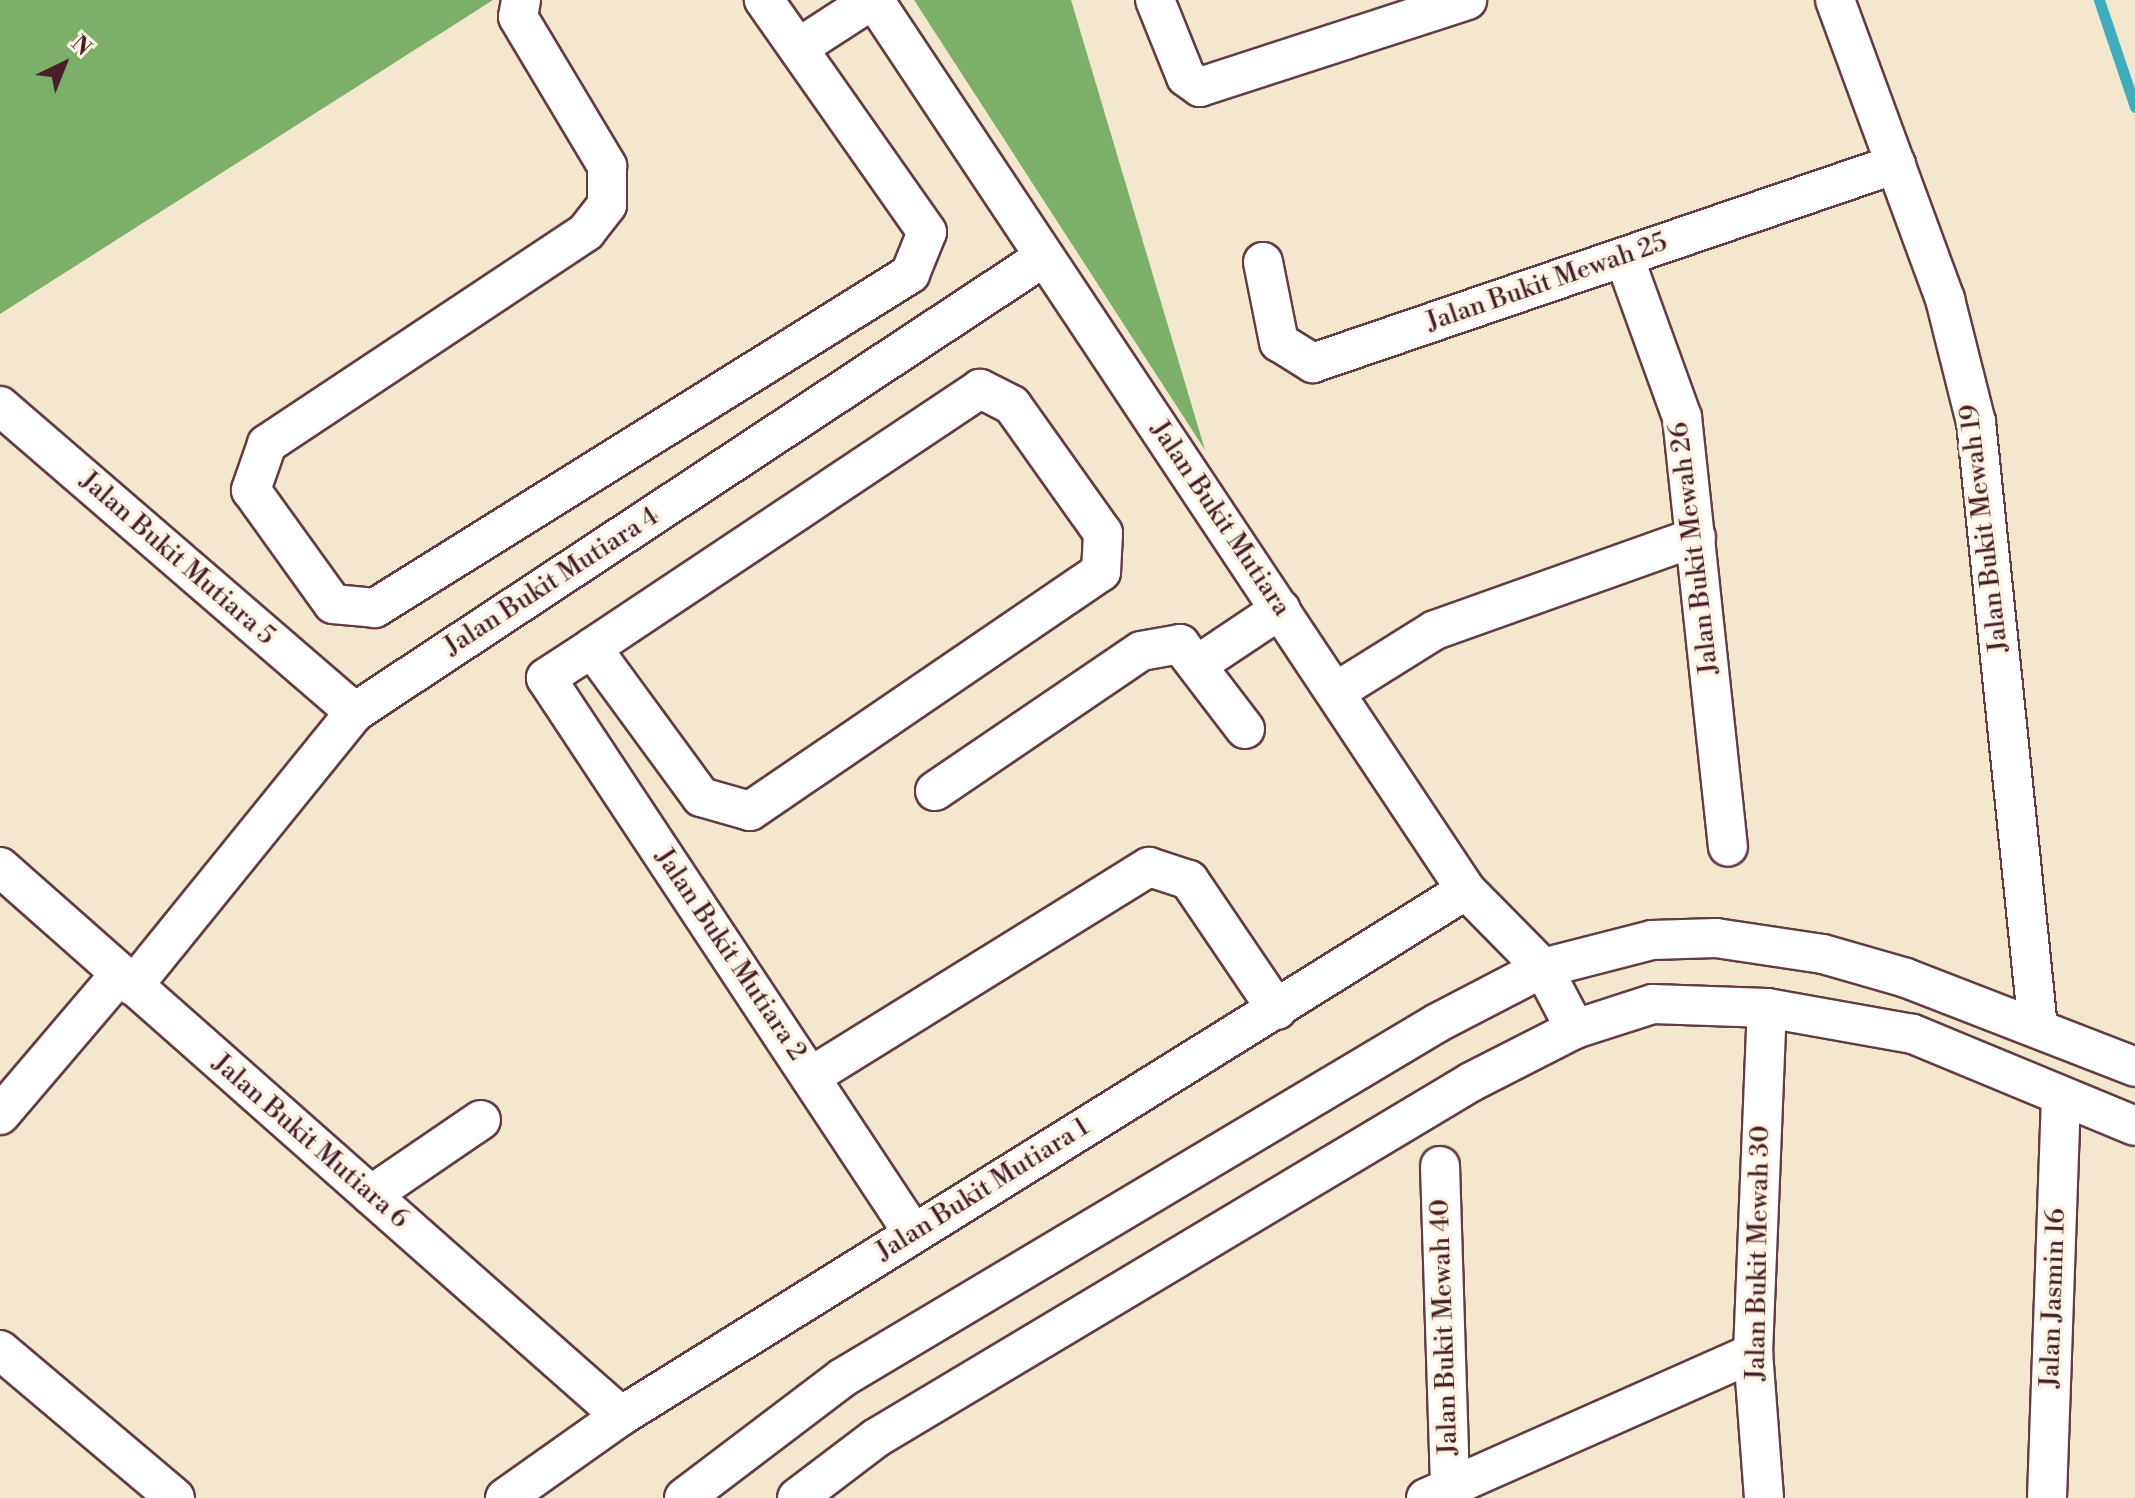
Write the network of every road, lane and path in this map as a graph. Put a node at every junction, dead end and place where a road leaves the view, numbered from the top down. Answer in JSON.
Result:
{"nodes":[{"id":1,"x":521,"y":0,"type":"edge"},
{"id":2,"x":764,"y":0,"type":"edge"},
{"id":3,"x":873,"y":0,"type":"edge"},
{"id":4,"x":1155,"y":0,"type":"edge"},
{"id":5,"x":1467,"y":0,"type":"edge"},
{"id":6,"x":1835,"y":0,"type":"edge"},
{"id":7,"x":798,"y":48,"type":"junction"},
{"id":8,"x":1896,"y":164,"type":"junction"},
{"id":9,"x":1044,"y":257,"type":"junction"},
{"id":10,"x":1624,"y":257,"type":"junction"},
{"id":11,"x":1263,"y":262,"type":"dead end"},
{"id":12,"x":0,"y":406,"type":"edge"},
{"id":13,"x":1696,"y":537,"type":"junction"},
{"id":14,"x":1281,"y":609,"type":"junction"},
{"id":15,"x":592,"y":648,"type":"junction"},
{"id":16,"x":1200,"y":663,"type":"junction"},
{"id":17,"x":1337,"y":691,"type":"junction"},
{"id":18,"x":355,"y":712,"type":"junction"},
{"id":19,"x":1245,"y":729,"type":"dead end"},
{"id":20,"x":935,"y":791,"type":"dead end"},
{"id":21,"x":1728,"y":847,"type":"dead end"},
{"id":22,"x":0,"y":867,"type":"edge"},
{"id":23,"x":1466,"y":890,"type":"junction"},
{"id":24,"x":1543,"y":968,"type":"junction"},
{"id":25,"x":126,"y":980,"type":"junction"},
{"id":26,"x":1767,"y":1008,"type":"junction"},
{"id":27,"x":1277,"y":1010,"type":"junction"},
{"id":28,"x":2038,"y":1028,"type":"junction"},
{"id":29,"x":1575,"y":1029,"type":"junction"},
{"id":30,"x":2135,"y":1067,"type":"edge"},
{"id":31,"x":810,"y":1077,"type":"junction"},
{"id":32,"x":2061,"y":1098,"type":"junction"},
{"id":33,"x":0,"y":1115,"type":"edge"},
{"id":34,"x":481,"y":1120,"type":"dead end"},
{"id":35,"x":2135,"y":1126,"type":"edge"},
{"id":36,"x":1440,"y":1166,"type":"dead end"},
{"id":37,"x":371,"y":1195,"type":"junction"},
{"id":38,"x":913,"y":1233,"type":"junction"},
{"id":39,"x":0,"y":1350,"type":"edge"},
{"id":40,"x":1753,"y":1353,"type":"junction"},
{"id":41,"x":621,"y":1416,"type":"junction"},
{"id":42,"x":1438,"y":1492,"type":"edge"},
{"id":43,"x":175,"y":1498,"type":"edge"},
{"id":44,"x":505,"y":1498,"type":"edge"},
{"id":45,"x":684,"y":1498,"type":"edge"},
{"id":46,"x":797,"y":1498,"type":"edge"},
{"id":47,"x":1764,"y":1498,"type":"edge"},
{"id":48,"x":2047,"y":1498,"type":"edge"}],
"edges":[{"from":1,"to":7,"type":"street"},
{"from":2,"to":7,"type":"street"},
{"from":3,"to":7,"type":"street"},
{"from":3,"to":9,"type":"street","name":"Jalan Bukit Mutiara"},
{"from":4,"to":5,"type":"street"},
{"from":6,"to":8,"type":"street","name":"Jalan Bukit Mewah 19"},
{"from":8,"to":10,"type":"street","name":"Jalan Bukit Mewah 25"},
{"from":8,"to":28,"type":"street","name":"Jalan Bukit Mewah 19"},
{"from":9,"to":14,"type":"street","name":"Jalan Bukit Mutiara"},
{"from":9,"to":18,"type":"street","name":"Jalan Bukit Mutiara 4"},
{"from":10,"to":11,"type":"street","name":"Jalan Bukit Mewah 25"},
{"from":10,"to":13,"type":"street","name":"Jalan Bukit Mewah 26"},
{"from":12,"to":18,"type":"street","name":"Jalan Bukit Mutiara 5"},
{"from":13,"to":17,"type":"street"},
{"from":13,"to":21,"type":"street","name":"Jalan Bukit Mewah 26"},
{"from":14,"to":16,"type":"street"},
{"from":14,"to":17,"type":"street","name":"Jalan Bukit Mutiara"},
{"from":15,"to":15,"type":"street"},
{"from":15,"to":31,"type":"street","name":"Jalan Bukit Mutiara 2"},
{"from":16,"to":19,"type":"street"},
{"from":16,"to":20,"type":"street"},
{"from":17,"to":23,"type":"street","name":"Jalan Bukit Mutiara"},
{"from":18,"to":25,"type":"street","name":"Jalan Bukit Mutiara 4"},
{"from":22,"to":25,"type":"street","name":"Jalan Bukit Mutiara 6"},
{"from":23,"to":24,"type":"street","name":"Jalan Bukit Mutiara"},
{"from":23,"to":27,"type":"street","name":"Jalan Bukit Mutiara 1"},
{"from":24,"to":28,"type":"street"},
{"from":24,"to":29,"type":"street","name":"Jalan Bukit Mutiara"},
{"from":24,"to":45,"type":"street"},
{"from":25,"to":33,"type":"street","name":"Jalan Bukit Mutiara 4"},
{"from":25,"to":37,"type":"street","name":"Jalan Bukit Mutiara 6"},
{"from":26,"to":29,"type":"street"},
{"from":26,"to":32,"type":"street"},
{"from":26,"to":40,"type":"street","name":"Jalan Bukit Mewah 30"},
{"from":27,"to":31,"type":"street"},
{"from":27,"to":38,"type":"street","name":"Jalan Bukit Mutiara 1"},
{"from":28,"to":30,"type":"street"},
{"from":29,"to":46,"type":"street"},
{"from":31,"to":38,"type":"street","name":"Jalan Bukit Mutiara 2"},
{"from":32,"to":35,"type":"street"},
{"from":32,"to":48,"type":"street","name":"Jalan Jasmin 16"},
{"from":34,"to":37,"type":"street"},
{"from":36,"to":42,"type":"street","name":"Jalan Bukit Mewah 40"},
{"from":37,"to":41,"type":"street","name":"Jalan Bukit Mutiara 6"},
{"from":38,"to":41,"type":"street","name":"Jalan Bukit Mutiara 1"},
{"from":39,"to":43,"type":"street"},
{"from":40,"to":42,"type":"street"},
{"from":40,"to":47,"type":"street","name":"Jalan Bukit Mewah 30"},
{"from":41,"to":44,"type":"street","name":"Jalan Bukit Mutiara 1"}]}
